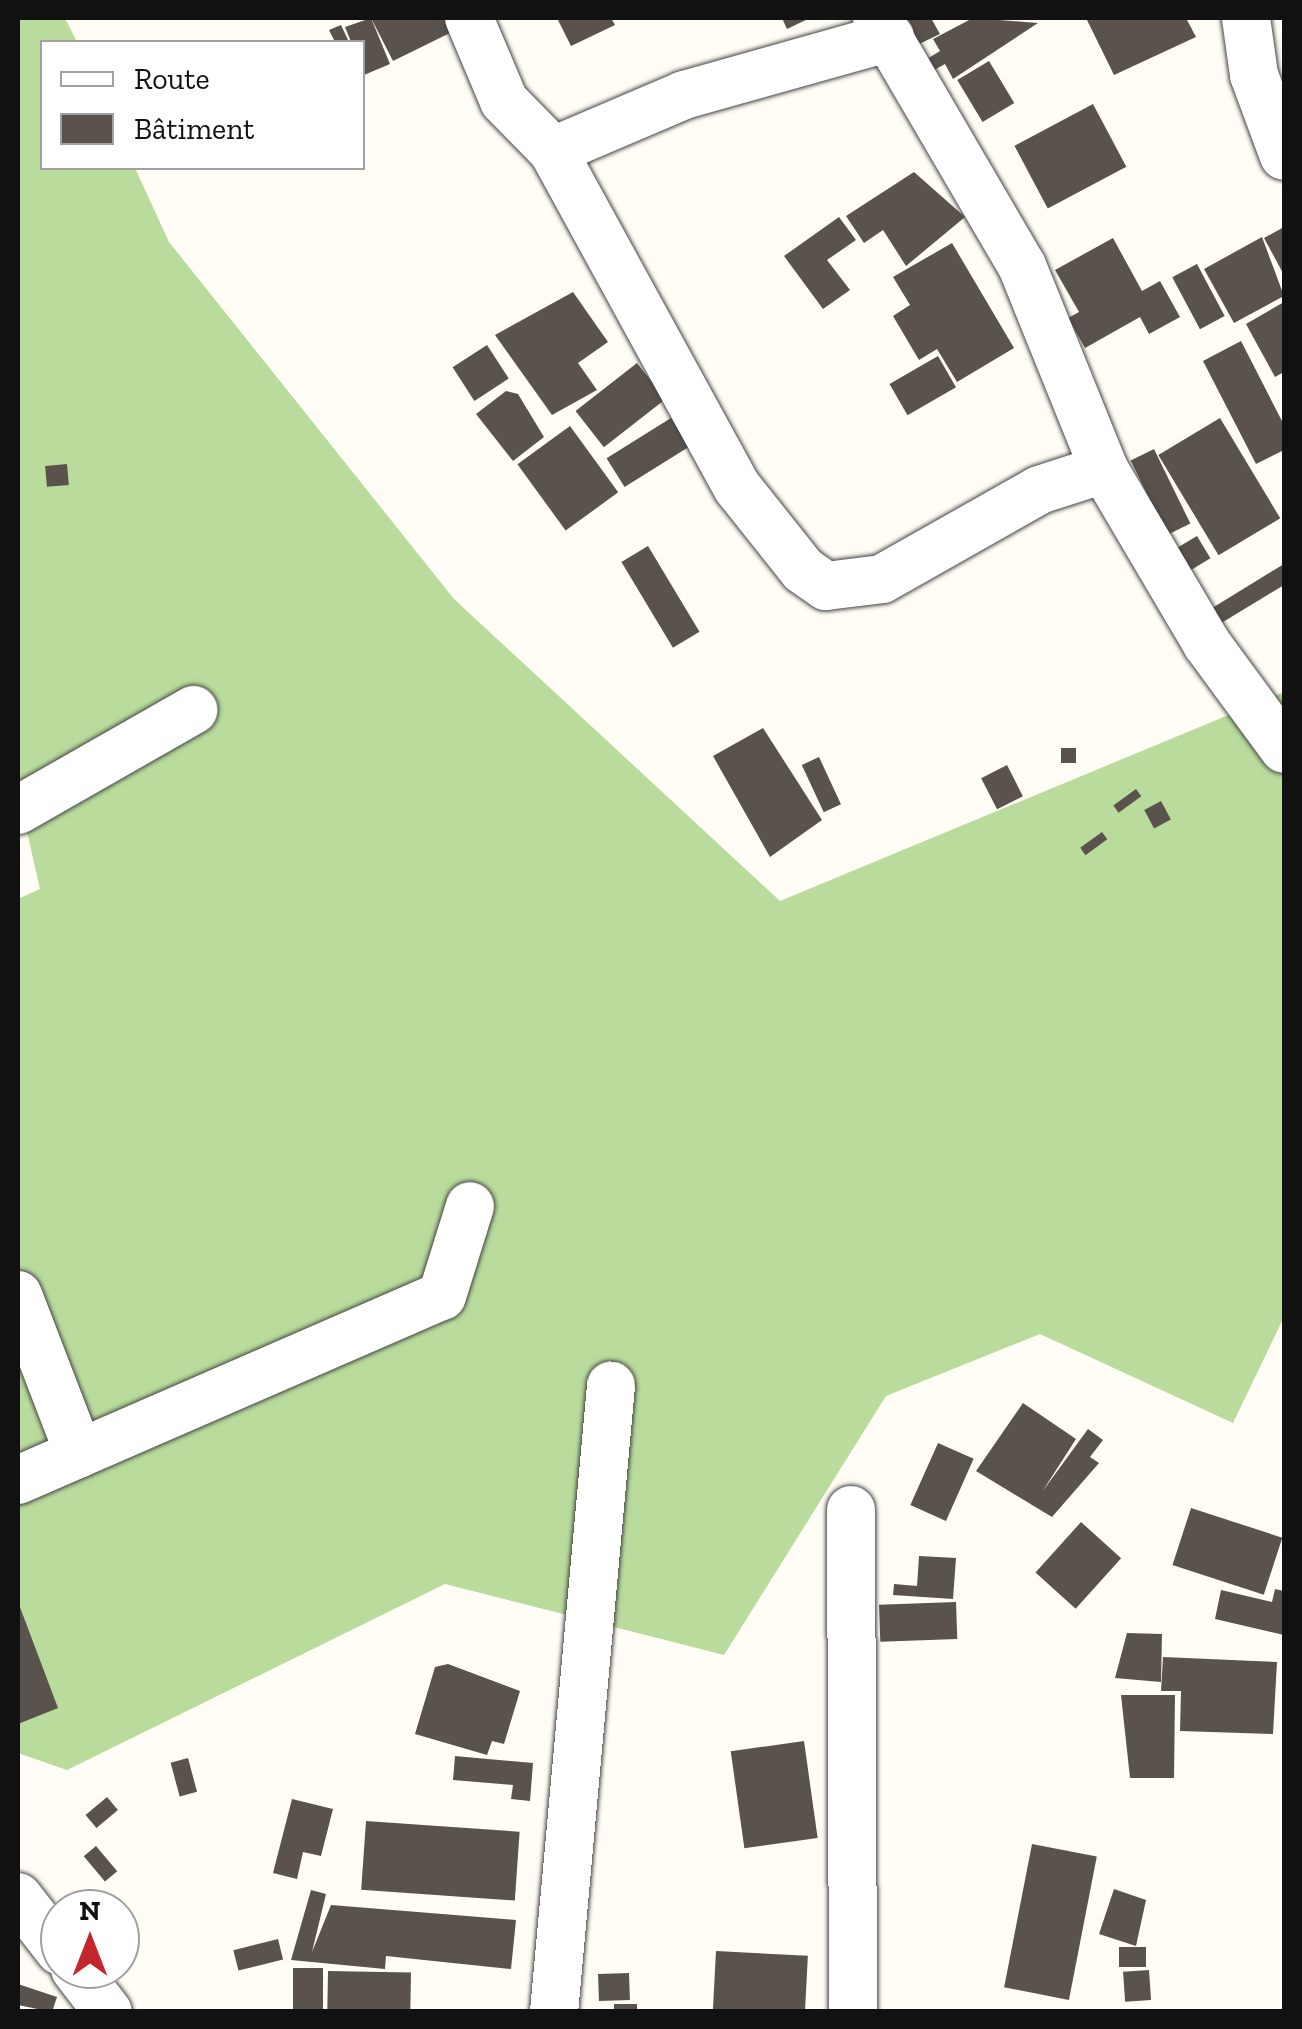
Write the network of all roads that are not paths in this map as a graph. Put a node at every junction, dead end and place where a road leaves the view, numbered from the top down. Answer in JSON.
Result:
{"nodes":[{"id":1,"x":469,"y":18,"type":"edge"},
{"id":2,"x":1246,"y":18,"type":"edge"},
{"id":3,"x":884,"y":27,"type":"edge"},
{"id":4,"x":553,"y":151,"type":"junction"},
{"id":5,"x":1284,"y":156,"type":"edge"},
{"id":6,"x":1104,"y":469,"type":"junction"},
{"id":7,"x":193,"y":710,"type":"dead end"},
{"id":8,"x":1284,"y":749,"type":"edge"},
{"id":9,"x":18,"y":810,"type":"edge"},
{"id":10,"x":470,"y":1206,"type":"dead end"},
{"id":11,"x":18,"y":1294,"type":"edge"},
{"id":12,"x":611,"y":1386,"type":"dead end"},
{"id":13,"x":79,"y":1454,"type":"junction"},
{"id":14,"x":18,"y":1480,"type":"edge"},
{"id":15,"x":851,"y":1510,"type":"dead end"},
{"id":16,"x":18,"y":1897,"type":"edge"},
{"id":17,"x":40,"y":1925,"type":"edge"},
{"id":18,"x":90,"y":1989,"type":"edge"},
{"id":19,"x":108,"y":2012,"type":"edge"},
{"id":20,"x":554,"y":2012,"type":"edge"},
{"id":21,"x":853,"y":2012,"type":"edge"}],
"edges":[{"from":1,"to":4,"type":"street"},
{"from":2,"to":5,"type":"street"},
{"from":3,"to":4,"type":"street"},
{"from":3,"to":6,"type":"street"},
{"from":4,"to":6,"type":"street"},
{"from":6,"to":8,"type":"street"},
{"from":7,"to":9,"type":"street"},
{"from":10,"to":13,"type":"street"},
{"from":11,"to":13,"type":"street"},
{"from":12,"to":20,"type":"street"},
{"from":13,"to":14,"type":"street"},
{"from":15,"to":21,"type":"street"},
{"from":16,"to":17,"type":"street"},
{"from":18,"to":19,"type":"street"}]}
